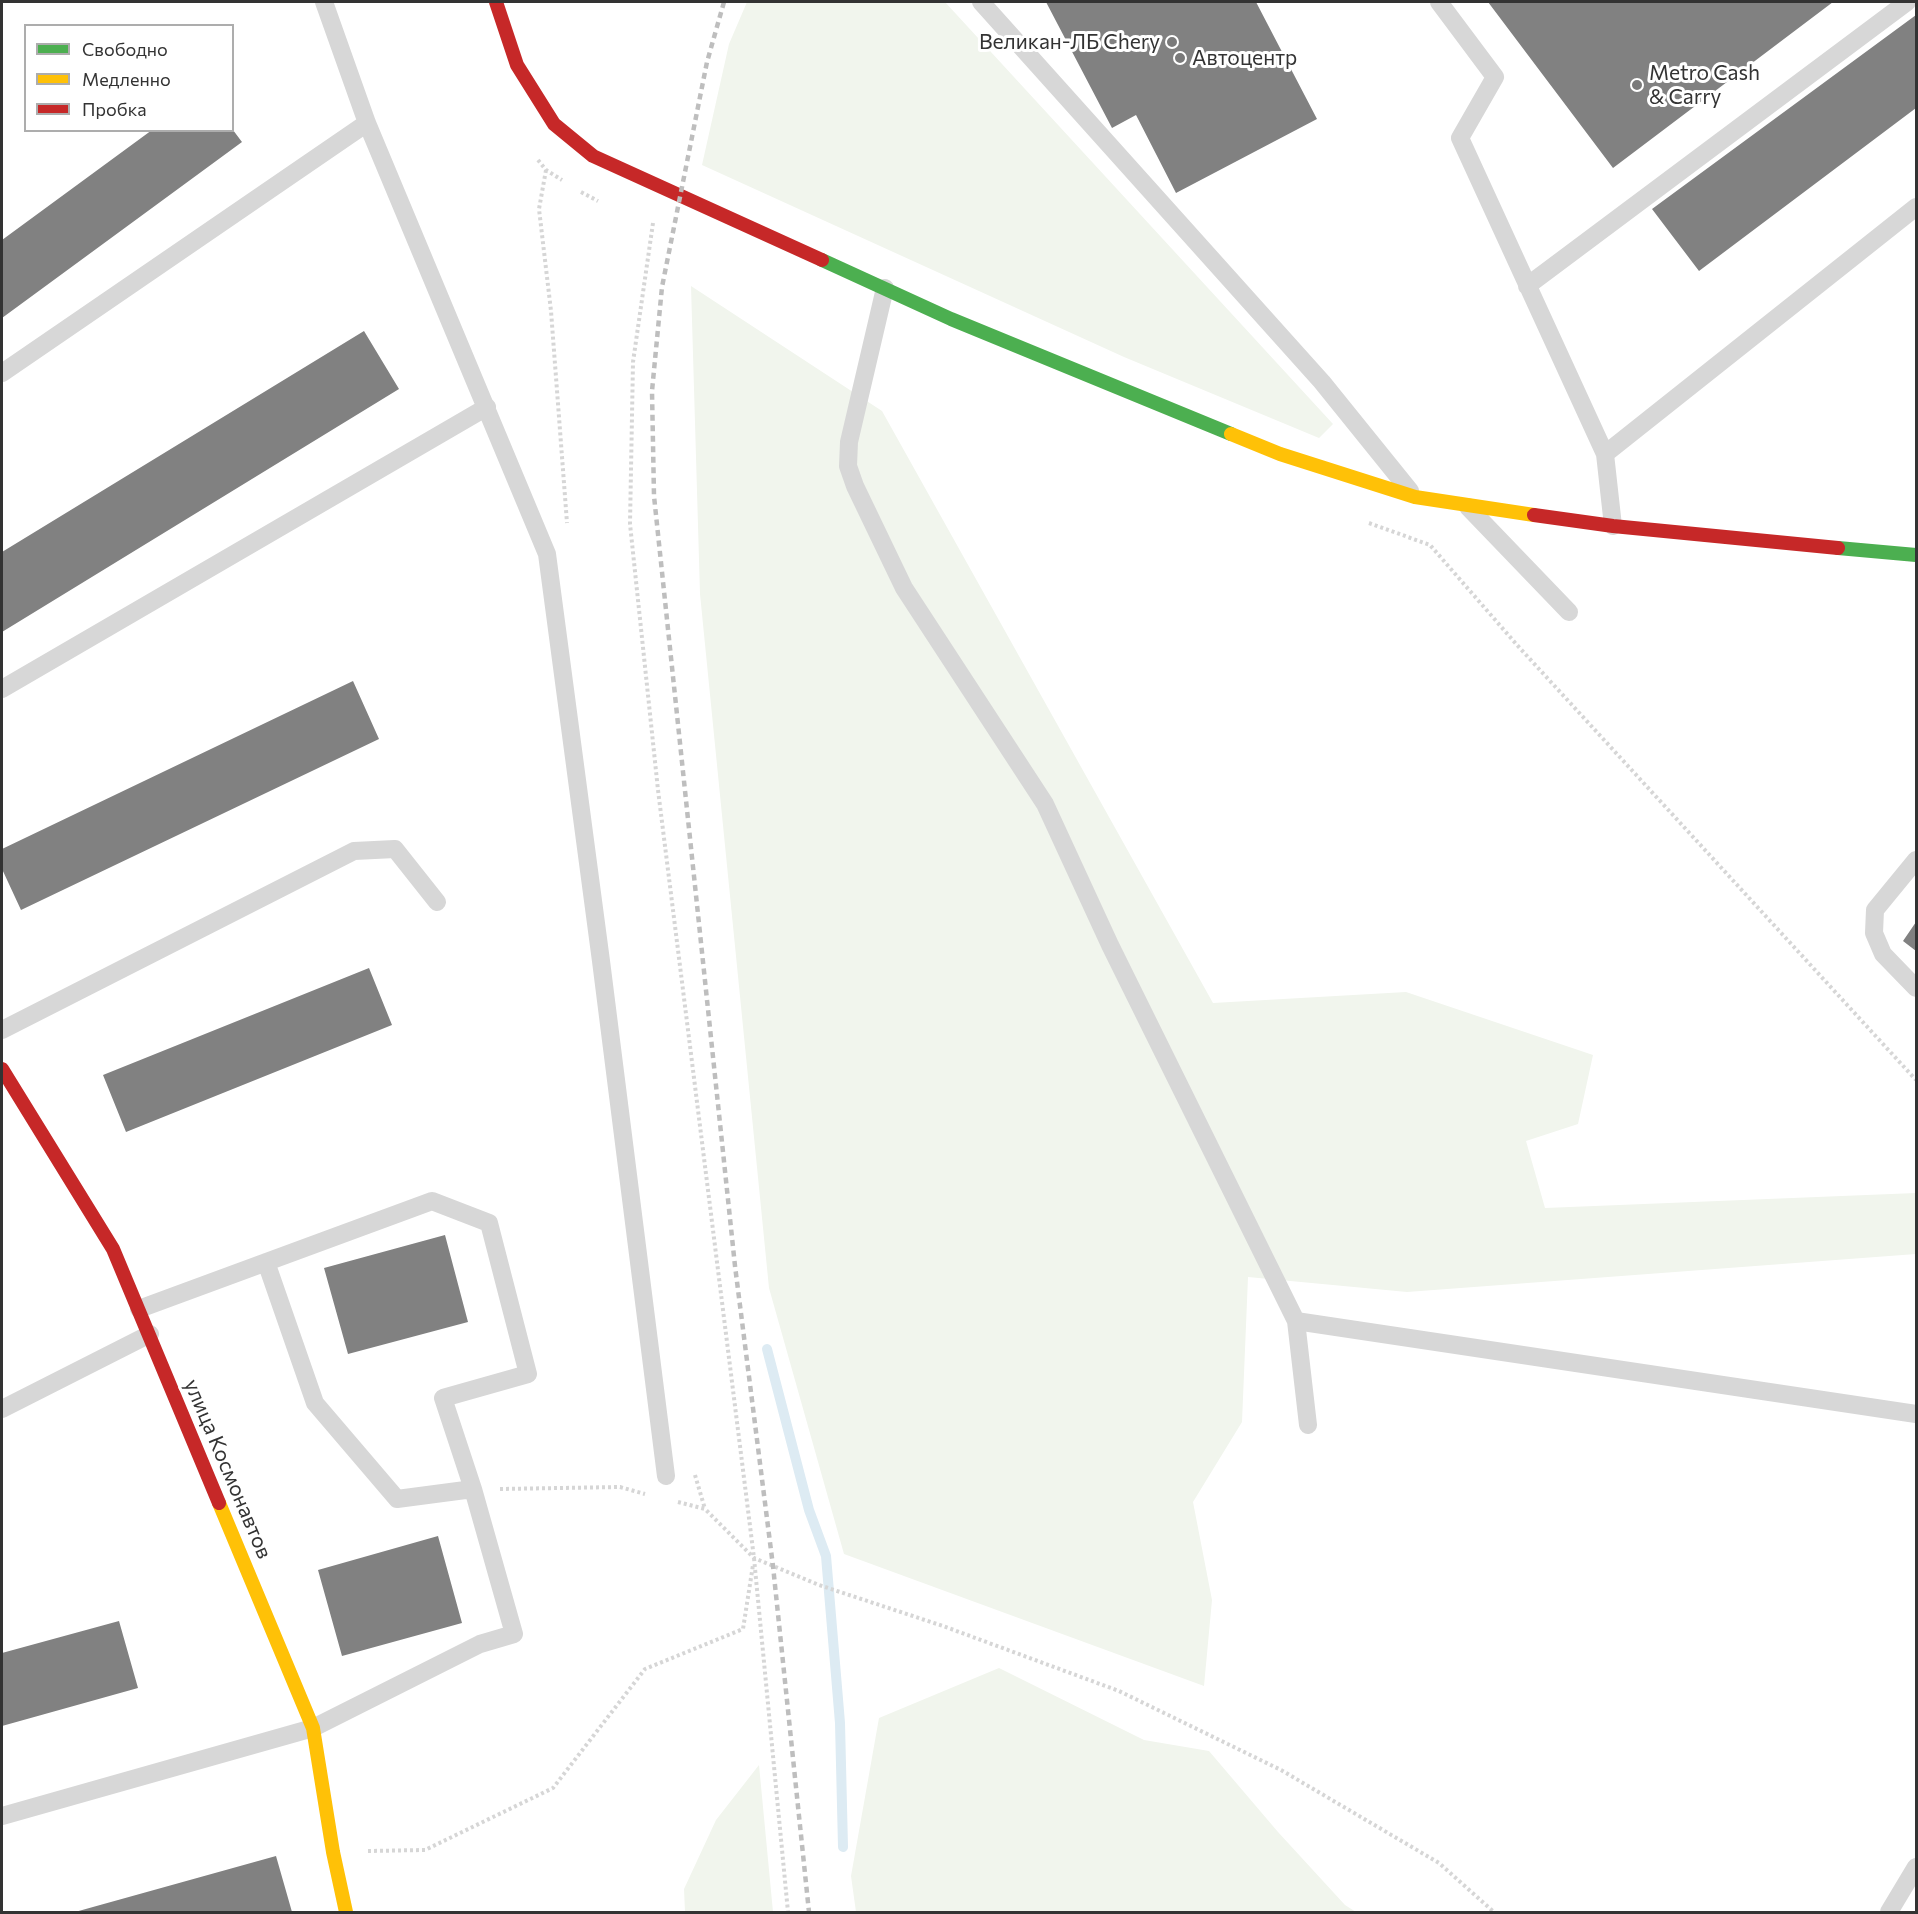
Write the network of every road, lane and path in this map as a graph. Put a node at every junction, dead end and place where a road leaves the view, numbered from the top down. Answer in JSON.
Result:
{"nodes":[{"id":1,"x":324,"y":2,"type":"edge"},
{"id":2,"x":496,"y":2,"type":"edge"},
{"id":3,"x":981,"y":2,"type":"edge"},
{"id":4,"x":1439,"y":2,"type":"edge"},
{"id":5,"x":1907,"y":2,"type":"edge"},
{"id":6,"x":367,"y":123,"type":"junction"},
{"id":7,"x":1917,"y":207,"type":"edge"},
{"id":8,"x":653,"y":223,"type":"dead end"},
{"id":9,"x":1527,"y":286,"type":"junction"},
{"id":10,"x":885,"y":288,"type":"junction"},
{"id":11,"x":2,"y":373,"type":"edge"},
{"id":12,"x":487,"y":407,"type":"junction"},
{"id":13,"x":1605,"y":454,"type":"junction"},
{"id":14,"x":1415,"y":498,"type":"junction"},
{"id":15,"x":1466,"y":506,"type":"junction"},
{"id":16,"x":1613,"y":526,"type":"junction"},
{"id":17,"x":1406,"y":536,"type":"dead end"},
{"id":18,"x":1917,"y":555,"type":"edge"},
{"id":19,"x":1569,"y":612,"type":"dead end"},
{"id":20,"x":2,"y":689,"type":"edge"},
{"id":21,"x":1917,"y":860,"type":"edge"},
{"id":22,"x":437,"y":902,"type":"dead end"},
{"id":23,"x":1917,"y":988,"type":"edge"},
{"id":24,"x":2,"y":1030,"type":"edge"},
{"id":25,"x":2,"y":1069,"type":"edge"},
{"id":26,"x":1917,"y":1080,"type":"edge"},
{"id":27,"x":266,"y":1262,"type":"junction"},
{"id":28,"x":139,"y":1309,"type":"junction"},
{"id":29,"x":1296,"y":1321,"type":"junction"},
{"id":30,"x":150,"y":1334,"type":"junction"},
{"id":31,"x":2,"y":1409,"type":"edge"},
{"id":32,"x":1917,"y":1414,"type":"edge"},
{"id":33,"x":1308,"y":1425,"type":"dead end"},
{"id":34,"x":666,"y":1476,"type":"dead end"},
{"id":35,"x":473,"y":1489,"type":"junction"},
{"id":36,"x":651,"y":1496,"type":"dead end"},
{"id":37,"x":673,"y":1501,"type":"dead end"},
{"id":38,"x":754,"y":1558,"type":"junction"},
{"id":39,"x":313,"y":1728,"type":"junction"},
{"id":40,"x":2,"y":1816,"type":"edge"},
{"id":41,"x":333,"y":1852,"type":"junction"},
{"id":42,"x":1917,"y":1867,"type":"edge"},
{"id":43,"x":346,"y":1912,"type":"edge"},
{"id":44,"x":788,"y":1912,"type":"edge"},
{"id":45,"x":1494,"y":1912,"type":"edge"},
{"id":46,"x":1889,"y":1912,"type":"edge"}],
"edges":[{"from":1,"to":6,"type":"lane"},
{"from":2,"to":10,"type":"street"},
{"from":3,"to":14,"type":"lane"},
{"from":4,"to":9,"type":"lane"},
{"from":5,"to":9,"type":"lane"},
{"from":6,"to":11,"type":"lane"},
{"from":6,"to":12,"type":"lane"},
{"from":7,"to":13,"type":"lane"},
{"from":8,"to":38,"type":"path"},
{"from":9,"to":13,"type":"lane"},
{"from":10,"to":14,"type":"street"},
{"from":10,"to":29,"type":"lane"},
{"from":12,"to":20,"type":"lane"},
{"from":12,"to":34,"type":"lane"},
{"from":13,"to":16,"type":"lane"},
{"from":14,"to":15,"type":"street"},
{"from":15,"to":16,"type":"street"},
{"from":15,"to":19,"type":"lane"},
{"from":16,"to":18,"type":"street"},
{"from":17,"to":26,"type":"path"},
{"from":21,"to":23,"type":"lane"},
{"from":22,"to":24,"type":"lane"},
{"from":25,"to":28,"type":"street","name":"улица Космонавтов"},
{"from":27,"to":28,"type":"lane"},
{"from":27,"to":35,"type":"lane"},
{"from":27,"to":35,"type":"lane"},
{"from":28,"to":30,"type":"street","name":"улица Космонавтов"},
{"from":29,"to":32,"type":"lane"},
{"from":29,"to":33,"type":"lane"},
{"from":30,"to":31,"type":"lane"},
{"from":30,"to":39,"type":"street","name":"улица Космонавтов"},
{"from":35,"to":36,"type":"path"},
{"from":35,"to":39,"type":"lane"},
{"from":37,"to":38,"type":"path"},
{"from":38,"to":41,"type":"path"},
{"from":38,"to":44,"type":"path"},
{"from":38,"to":45,"type":"path"},
{"from":39,"to":40,"type":"lane"},
{"from":39,"to":41,"type":"street","name":"улица Космонавтов"},
{"from":41,"to":43,"type":"street","name":"улица Космонавтов"},
{"from":42,"to":46,"type":"lane"}]}
